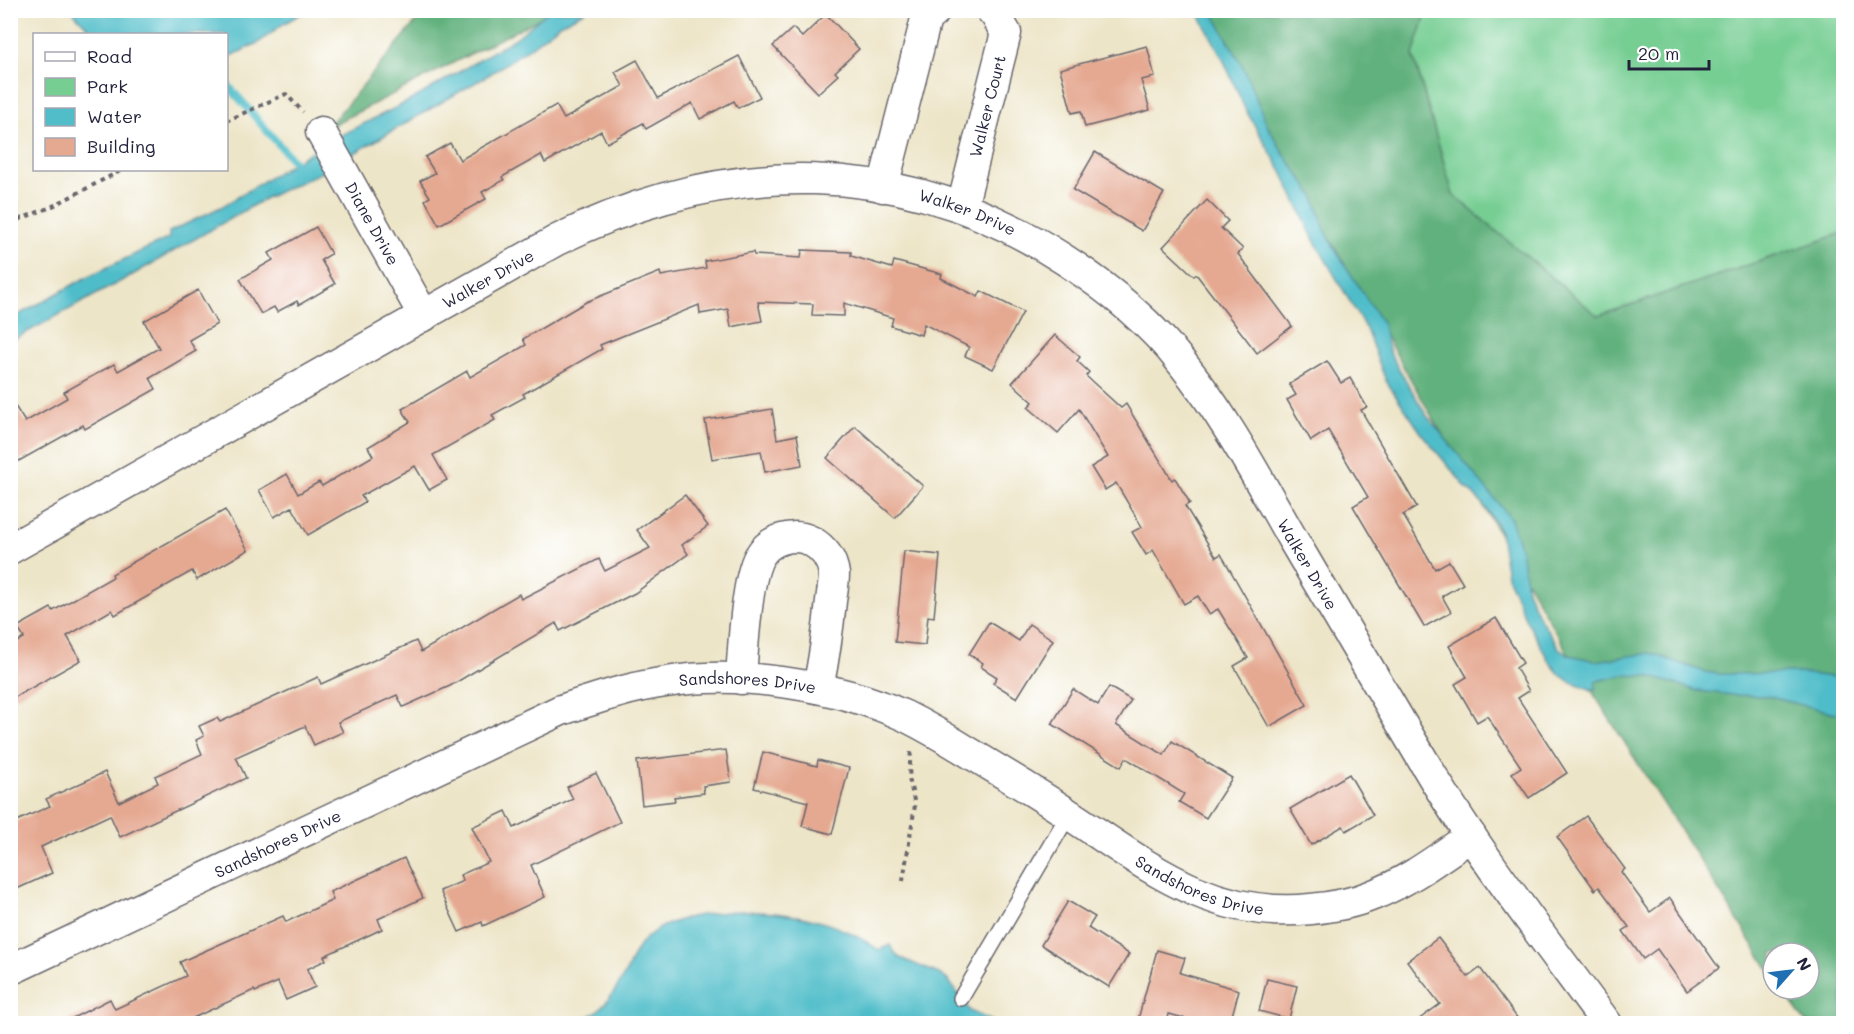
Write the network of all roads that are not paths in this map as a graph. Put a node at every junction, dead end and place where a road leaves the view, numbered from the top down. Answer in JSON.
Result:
{"nodes":[{"id":1,"x":936,"y":10,"type":"edge"},
{"id":2,"x":991,"y":10,"type":"edge"},
{"id":3,"x":321,"y":132,"type":"road end"},
{"id":4,"x":883,"y":187,"type":"junction"},
{"id":5,"x":962,"y":207,"type":"junction"},
{"id":6,"x":424,"y":316,"type":"junction"},
{"id":7,"x":10,"y":549,"type":"edge"},
{"id":8,"x":741,"y":679,"type":"junction"},
{"id":9,"x":818,"y":688,"type":"junction"},
{"id":10,"x":1069,"y":814,"type":"junction"},
{"id":11,"x":1471,"y":836,"type":"junction"},
{"id":12,"x":10,"y":970,"type":"edge"},
{"id":13,"x":960,"y":998,"type":"dead end"},
{"id":14,"x":1607,"y":1023,"type":"edge"}],
"edges":[{"from":1,"to":4,"type":"street"},
{"from":2,"to":5,"type":"street","name":"Walker Court"},
{"from":3,"to":6,"type":"street","name":"Diane Drive"},
{"from":4,"to":5,"type":"street","name":"Walker Drive"},
{"from":4,"to":6,"type":"street","name":"Walker Drive"},
{"from":5,"to":11,"type":"street","name":"Walker Drive"},
{"from":6,"to":7,"type":"street","name":"Walker Drive"},
{"from":8,"to":9,"type":"street","name":"Sandshores Drive"},
{"from":8,"to":9,"type":"street"},
{"from":8,"to":12,"type":"street","name":"Sandshores Drive"},
{"from":9,"to":10,"type":"street","name":"Sandshores Drive"},
{"from":10,"to":11,"type":"street","name":"Sandshores Drive"},
{"from":10,"to":13,"type":"lane"},
{"from":11,"to":14,"type":"street","name":"Walker Drive"}]}
